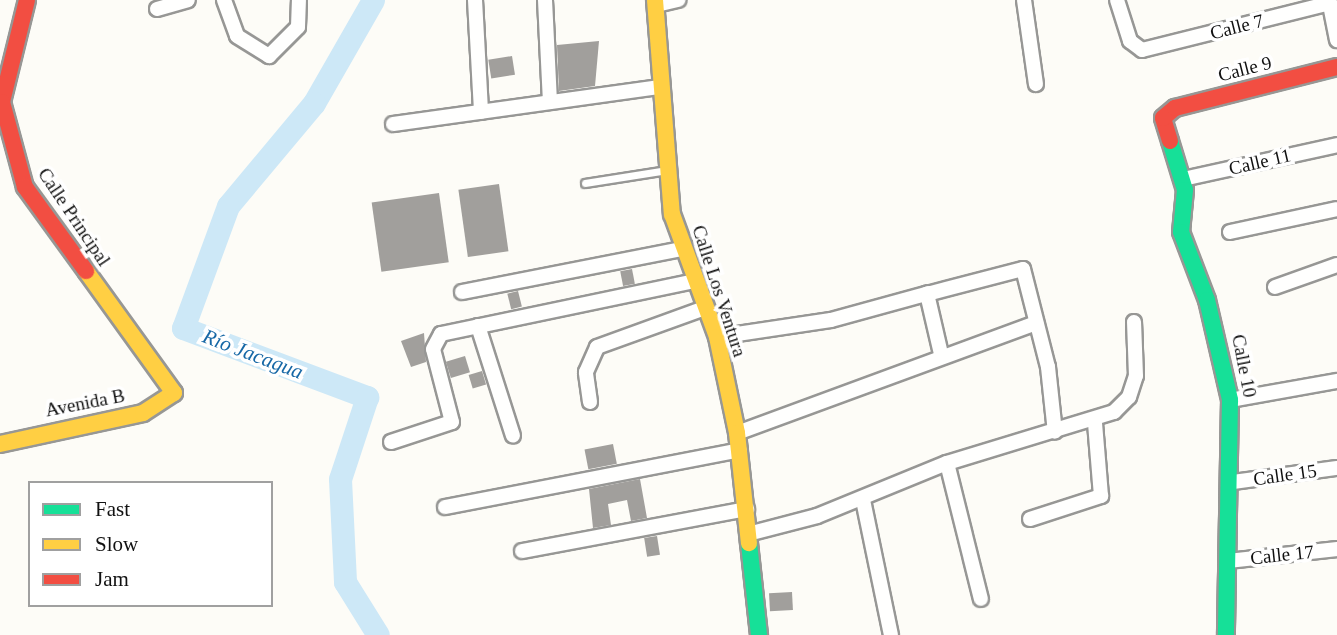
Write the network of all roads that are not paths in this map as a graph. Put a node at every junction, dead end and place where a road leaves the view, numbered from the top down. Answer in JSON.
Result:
{"nodes":[{"id":1,"x":27,"y":0,"type":"edge"},
{"id":2,"x":188,"y":0,"type":"edge"},
{"id":3,"x":225,"y":0,"type":"edge"},
{"id":4,"x":299,"y":0,"type":"edge"},
{"id":5,"x":475,"y":0,"type":"edge"},
{"id":6,"x":545,"y":0,"type":"edge"},
{"id":7,"x":678,"y":0,"type":"edge"},
{"id":8,"x":1024,"y":0,"type":"edge"},
{"id":9,"x":1117,"y":0,"type":"edge"},
{"id":10,"x":655,"y":2,"type":"edge"},
{"id":11,"x":1329,"y":2,"type":"edge"},
{"id":12,"x":157,"y":9,"type":"dead end"},
{"id":13,"x":1337,"y":40,"type":"edge"},
{"id":14,"x":1337,"y":67,"type":"edge"},
{"id":15,"x":1037,"y":84,"type":"dead end"},
{"id":16,"x":660,"y":87,"type":"junction"},
{"id":17,"x":550,"y":102,"type":"junction"},
{"id":18,"x":1,"y":103,"type":"edge"},
{"id":19,"x":481,"y":112,"type":"junction"},
{"id":20,"x":1164,"y":115,"type":"joint"},
{"id":21,"x":393,"y":124,"type":"dead end"},
{"id":22,"x":1337,"y":145,"type":"edge"},
{"id":23,"x":667,"y":170,"type":"junction"},
{"id":24,"x":1183,"y":179,"type":"junction"},
{"id":25,"x":585,"y":183,"type":"dead end"},
{"id":26,"x":1337,"y":209,"type":"edge"},
{"id":27,"x":1230,"y":232,"type":"dead end"},
{"id":28,"x":682,"y":249,"type":"junction"},
{"id":29,"x":1337,"y":265,"type":"edge"},
{"id":30,"x":694,"y":281,"type":"junction"},
{"id":31,"x":1275,"y":287,"type":"dead end"},
{"id":32,"x":462,"y":292,"type":"dead end"},
{"id":33,"x":929,"y":293,"type":"junction"},
{"id":34,"x":705,"y":307,"type":"junction"},
{"id":35,"x":1134,"y":322,"type":"dead end"},
{"id":36,"x":1036,"y":323,"type":"junction"},
{"id":37,"x":478,"y":326,"type":"junction"},
{"id":38,"x":717,"y":337,"type":"junction"},
{"id":39,"x":941,"y":354,"type":"junction"},
{"id":40,"x":1337,"y":381,"type":"edge"},
{"id":41,"x":174,"y":393,"type":"joint"},
{"id":42,"x":1230,"y":400,"type":"junction"},
{"id":43,"x":590,"y":402,"type":"dead end"},
{"id":44,"x":1095,"y":423,"type":"junction"},
{"id":45,"x":1055,"y":432,"type":"junction"},
{"id":46,"x":737,"y":433,"type":"junction"},
{"id":47,"x":513,"y":436,"type":"dead end"},
{"id":48,"x":391,"y":442,"type":"dead end"},
{"id":49,"x":0,"y":444,"type":"edge"},
{"id":50,"x":740,"y":450,"type":"junction"},
{"id":51,"x":947,"y":463,"type":"junction"},
{"id":52,"x":1337,"y":468,"type":"edge"},
{"id":53,"x":1233,"y":482,"type":"junction"},
{"id":54,"x":863,"y":500,"type":"junction"},
{"id":55,"x":445,"y":507,"type":"dead end"},
{"id":56,"x":747,"y":509,"type":"junction"},
{"id":57,"x":1030,"y":519,"type":"dead end"},
{"id":58,"x":748,"y":534,"type":"junction"},
{"id":59,"x":1337,"y":549,"type":"edge"},
{"id":60,"x":522,"y":551,"type":"dead end"},
{"id":61,"x":1228,"y":561,"type":"junction"},
{"id":62,"x":981,"y":599,"type":"dead end"},
{"id":63,"x":759,"y":635,"type":"edge"},
{"id":64,"x":891,"y":635,"type":"edge"},
{"id":65,"x":1226,"y":635,"type":"edge"}],
"edges":[{"from":1,"to":18,"type":"street","name":"Calle Principal"},
{"from":2,"to":12,"type":"street"},
{"from":3,"to":4,"type":"street"},
{"from":5,"to":19,"type":"street"},
{"from":6,"to":17,"type":"street"},
{"from":7,"to":10,"type":"street"},
{"from":8,"to":15,"type":"street"},
{"from":9,"to":11,"type":"street","name":"Calle 7"},
{"from":10,"to":16,"type":"street","name":"Calle Los Ventura"},
{"from":11,"to":13,"type":"street"},
{"from":14,"to":20,"type":"street","name":"Calle 9"},
{"from":16,"to":17,"type":"street"},
{"from":16,"to":23,"type":"street","name":"Calle Los Ventura"},
{"from":17,"to":19,"type":"street"},
{"from":18,"to":41,"type":"street","name":"Calle Principal"},
{"from":19,"to":21,"type":"street"},
{"from":20,"to":24,"type":"street","name":"Calle 10"},
{"from":22,"to":24,"type":"street","name":"Calle 11"},
{"from":23,"to":25,"type":"lane"},
{"from":23,"to":28,"type":"street","name":"Calle Los Ventura"},
{"from":24,"to":42,"type":"street","name":"Calle 10"},
{"from":26,"to":27,"type":"street"},
{"from":28,"to":30,"type":"street","name":"Calle Los Ventura"},
{"from":28,"to":32,"type":"street"},
{"from":29,"to":31,"type":"street"},
{"from":30,"to":34,"type":"street","name":"Calle Los Ventura"},
{"from":30,"to":37,"type":"street"},
{"from":33,"to":36,"type":"street"},
{"from":33,"to":38,"type":"street"},
{"from":33,"to":39,"type":"street"},
{"from":34,"to":38,"type":"street","name":"Calle Los Ventura"},
{"from":34,"to":43,"type":"street"},
{"from":35,"to":44,"type":"street"},
{"from":36,"to":39,"type":"street"},
{"from":36,"to":45,"type":"street"},
{"from":37,"to":47,"type":"street"},
{"from":37,"to":48,"type":"street"},
{"from":38,"to":46,"type":"street","name":"Calle Los Ventura"},
{"from":39,"to":46,"type":"street"},
{"from":40,"to":42,"type":"street"},
{"from":41,"to":49,"type":"street","name":"Avenida B"},
{"from":42,"to":53,"type":"street","name":"Calle 10"},
{"from":44,"to":45,"type":"street"},
{"from":44,"to":57,"type":"street"},
{"from":45,"to":51,"type":"street"},
{"from":46,"to":50,"type":"street","name":"Calle Los Ventura"},
{"from":50,"to":55,"type":"street"},
{"from":50,"to":56,"type":"street","name":"Calle Los Ventura"},
{"from":51,"to":54,"type":"street"},
{"from":51,"to":62,"type":"street"},
{"from":52,"to":53,"type":"street","name":"Calle 15"},
{"from":53,"to":61,"type":"street","name":"Calle 10"},
{"from":54,"to":58,"type":"street"},
{"from":54,"to":64,"type":"street"},
{"from":56,"to":58,"type":"street","name":"Calle Los Ventura"},
{"from":56,"to":60,"type":"street"},
{"from":58,"to":63,"type":"street","name":"Calle Los Ventura"},
{"from":59,"to":61,"type":"street","name":"Calle 17"},
{"from":61,"to":65,"type":"street","name":"Calle 10"}]}
